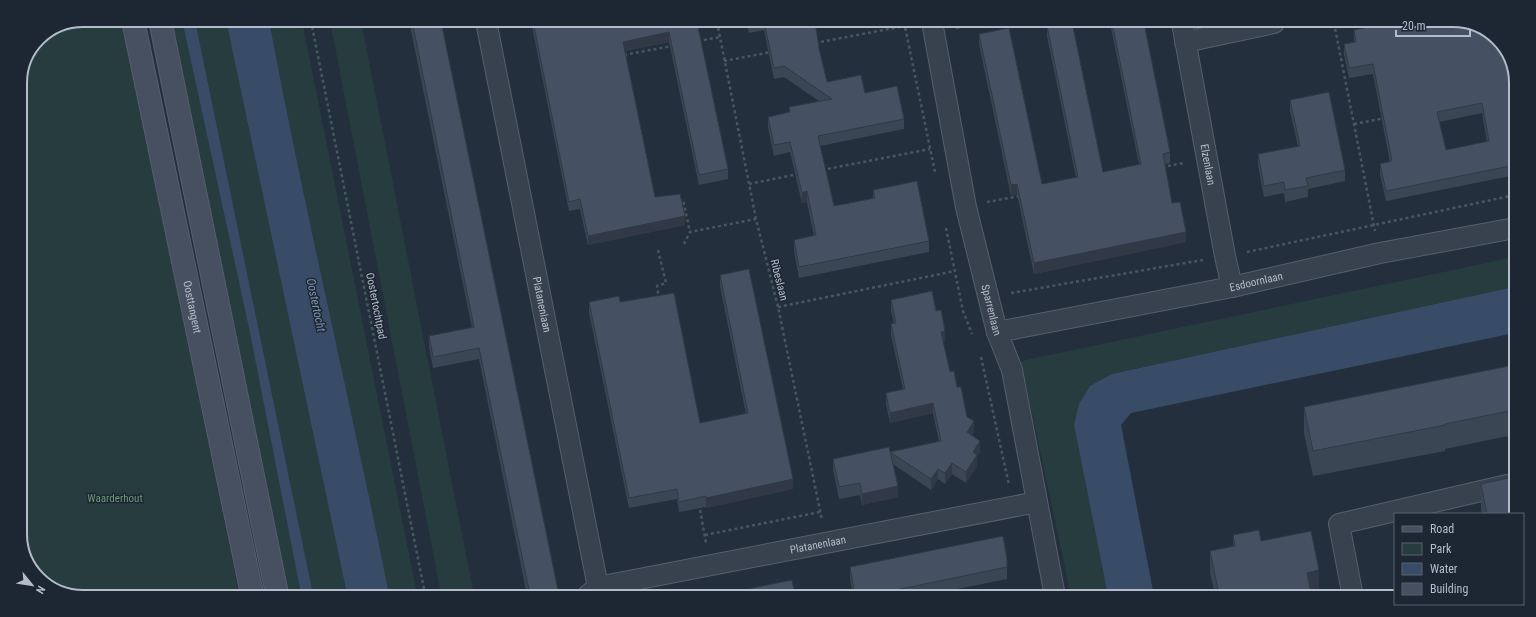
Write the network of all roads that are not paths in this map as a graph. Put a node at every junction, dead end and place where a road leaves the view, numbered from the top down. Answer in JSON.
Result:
{"nodes":[{"id":1,"x":134,"y":27,"type":"edge"},
{"id":2,"x":161,"y":27,"type":"edge"},
{"id":3,"x":487,"y":27,"type":"edge"},
{"id":4,"x":933,"y":27,"type":"edge"},
{"id":5,"x":1234,"y":27,"type":"edge"},
{"id":6,"x":1184,"y":32,"type":"edge"},
{"id":7,"x":1509,"y":229,"type":"edge"},
{"id":8,"x":1232,"y":287,"type":"junction"},
{"id":9,"x":997,"y":332,"type":"junction"},
{"id":10,"x":1509,"y":485,"type":"edge"},
{"id":11,"x":1037,"y":502,"type":"junction"},
{"id":12,"x":251,"y":590,"type":"edge"},
{"id":13,"x":276,"y":590,"type":"edge"},
{"id":14,"x":593,"y":590,"type":"edge"},
{"id":15,"x":598,"y":590,"type":"edge"},
{"id":16,"x":1054,"y":590,"type":"edge"},
{"id":17,"x":1353,"y":590,"type":"edge"}],
"edges":[{"from":1,"to":12,"type":"main road","name":"Oosttangent"},
{"from":2,"to":13,"type":"main road"},
{"from":3,"to":14,"type":"street","name":"Platanenlaan"},
{"from":4,"to":9,"type":"street","name":"Sparrenlaan"},
{"from":5,"to":6,"type":"street","name":"Elzenlaan"},
{"from":6,"to":8,"type":"street","name":"Elzenlaan"},
{"from":7,"to":8,"type":"street","name":"Esdoornlaan"},
{"from":8,"to":9,"type":"street","name":"Esdoornlaan"},
{"from":9,"to":11,"type":"street","name":"Sparrenlaan"},
{"from":10,"to":17,"type":"street"},
{"from":11,"to":15,"type":"street","name":"Platanenlaan"},
{"from":11,"to":16,"type":"street","name":"Sparrenlaan"}]}
